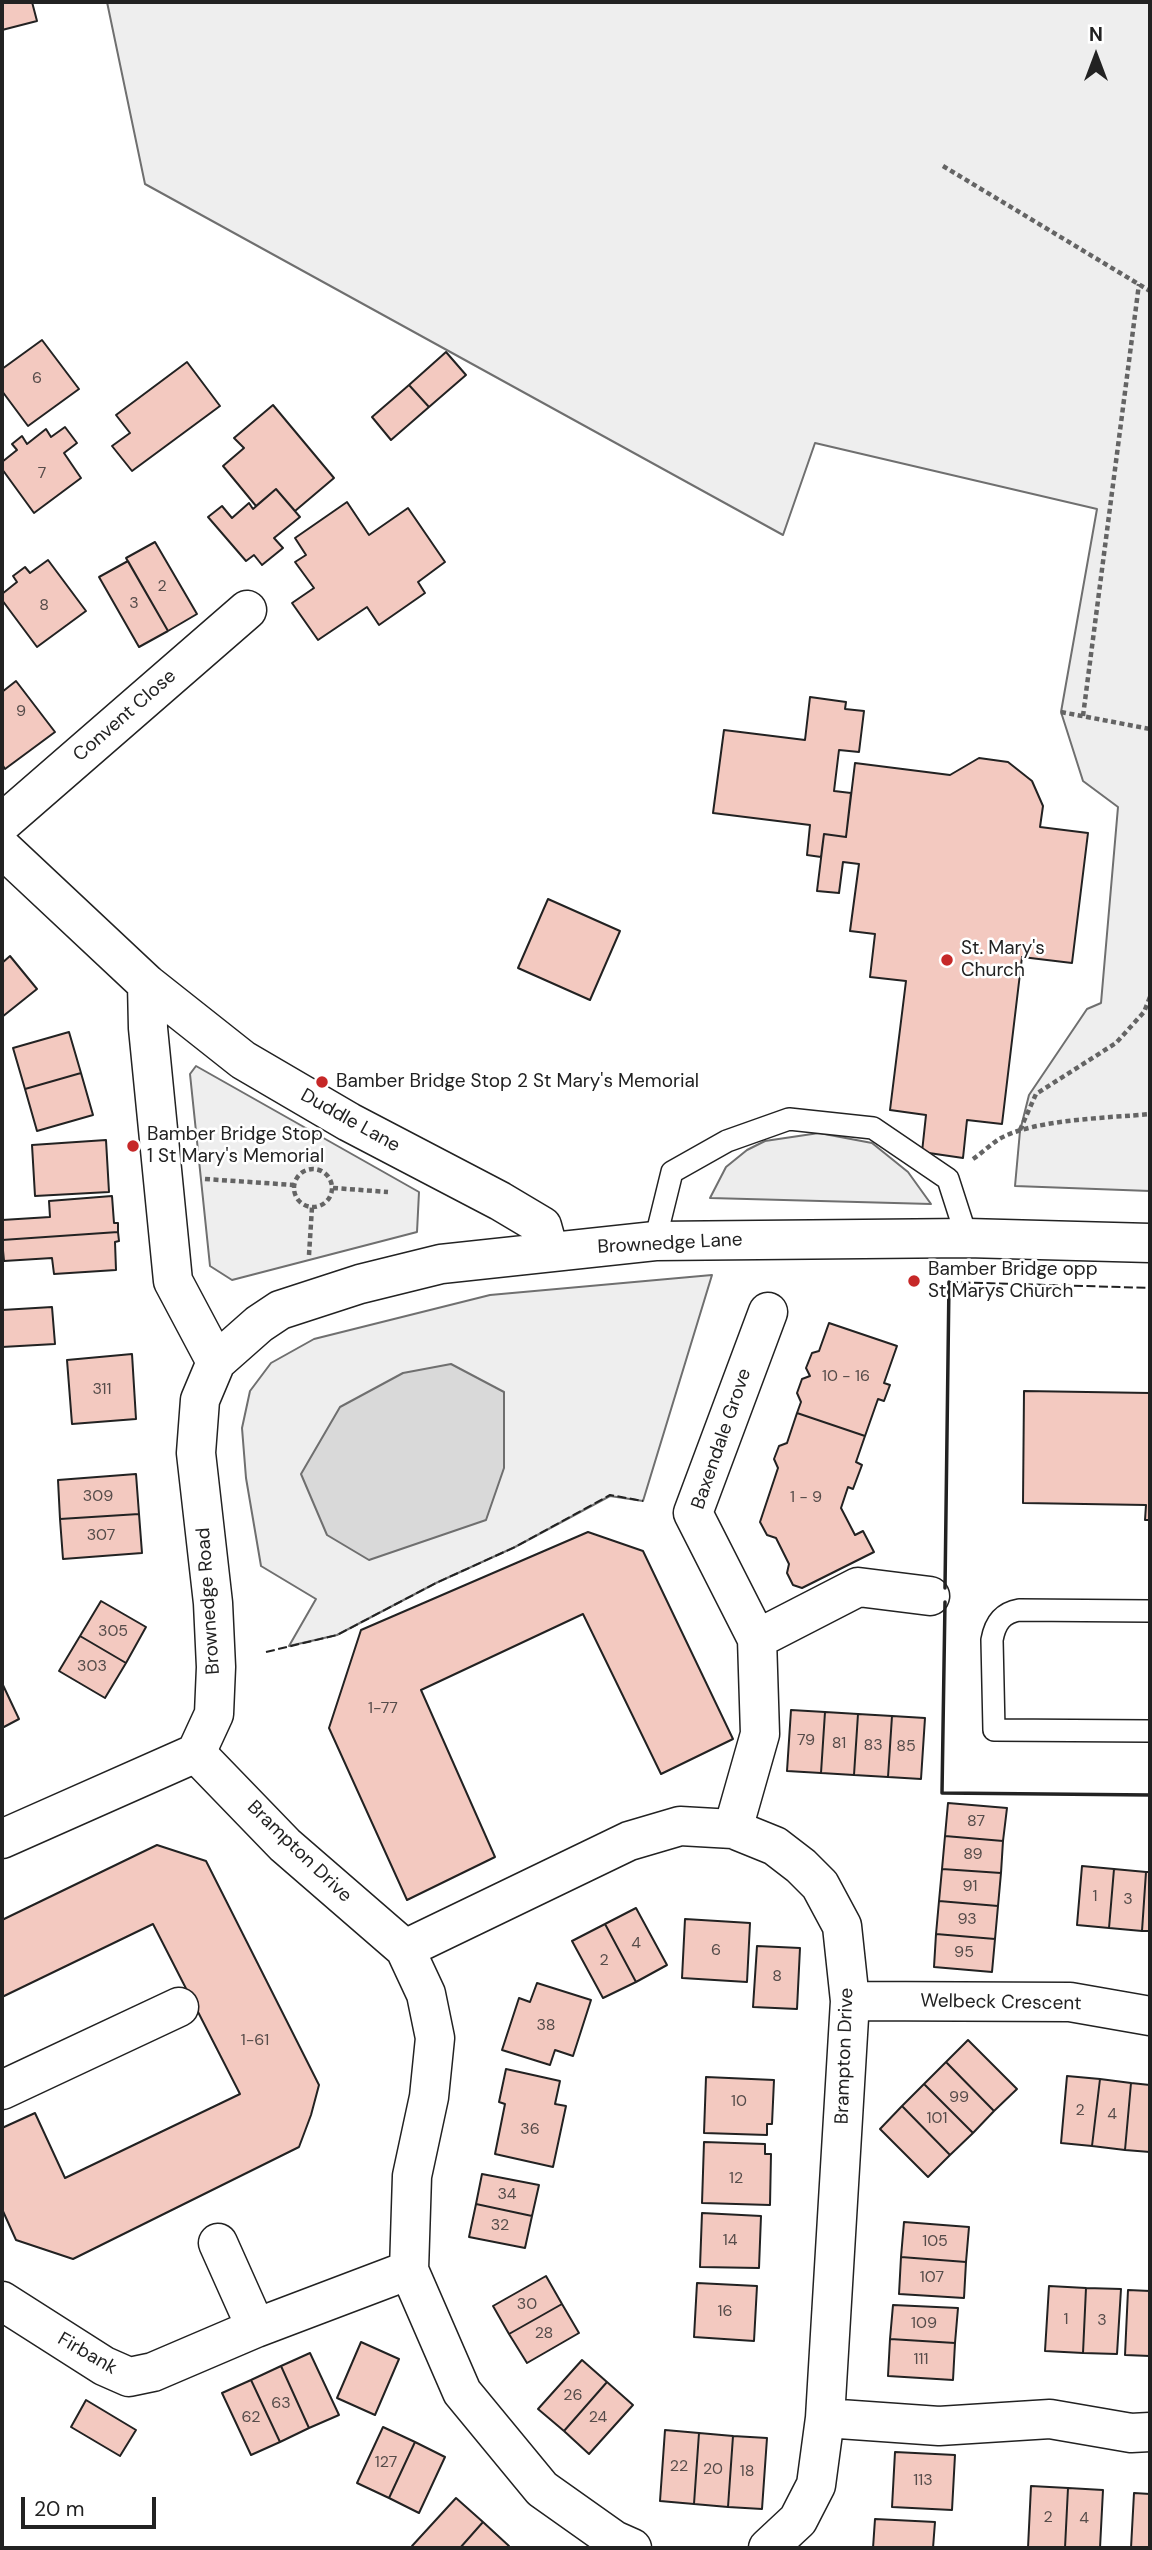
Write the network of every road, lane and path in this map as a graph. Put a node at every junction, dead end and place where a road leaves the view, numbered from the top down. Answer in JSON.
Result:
{"nodes":[{"id":1,"x":943,"y":166,"type":"dead end"},
{"id":2,"x":1139,"y":284,"type":"junction"},
{"id":3,"x":1150,"y":291,"type":"edge"},
{"id":4,"x":247,"y":610,"type":"dead end"},
{"id":5,"x":1061,"y":712,"type":"dead end"},
{"id":6,"x":1083,"y":716,"type":"junction"},
{"id":7,"x":1150,"y":729,"type":"edge"},
{"id":8,"x":2,"y":823,"type":"edge"},
{"id":9,"x":2,"y":848,"type":"edge"},
{"id":10,"x":147,"y":984,"type":"junction"},
{"id":11,"x":1150,"y":997,"type":"edge"},
{"id":12,"x":1150,"y":1114,"type":"edge"},
{"id":13,"x":1020,"y":1130,"type":"junction"},
{"id":14,"x":162,"y":1177,"type":"junction"},
{"id":15,"x":947,"y":1179,"type":"junction"},
{"id":16,"x":294,"y":1185,"type":"junction"},
{"id":17,"x":967,"y":1238,"type":"junction"},
{"id":18,"x":655,"y":1241,"type":"junction"},
{"id":19,"x":1150,"y":1243,"type":"edge"},
{"id":20,"x":549,"y":1251,"type":"junction"},
{"id":21,"x":768,"y":1311,"type":"dead end"},
{"id":22,"x":216,"y":1362,"type":"junction"},
{"id":23,"x":930,"y":1596,"type":"dead end"},
{"id":24,"x":1150,"y":1611,"type":"edge"},
{"id":25,"x":757,"y":1639,"type":"junction"},
{"id":26,"x":1150,"y":1731,"type":"edge"},
{"id":27,"x":196,"y":1753,"type":"junction"},
{"id":28,"x":733,"y":1829,"type":"junction"},
{"id":29,"x":2,"y":1839,"type":"edge"},
{"id":30,"x":405,"y":1949,"type":"junction"},
{"id":31,"x":850,"y":2001,"type":"junction"},
{"id":32,"x":179,"y":2007,"type":"dead end"},
{"id":33,"x":1150,"y":2016,"type":"edge"},
{"id":34,"x":2,"y":2090,"type":"edge"},
{"id":35,"x":218,"y":2243,"type":"dead end"},
{"id":36,"x":409,"y":2270,"type":"junction"},
{"id":37,"x":2,"y":2301,"type":"edge"},
{"id":38,"x":256,"y":2328,"type":"junction"},
{"id":39,"x":825,"y":2418,"type":"junction"},
{"id":40,"x":1150,"y":2432,"type":"edge"},
{"id":41,"x":632,"y":2548,"type":"edge"},
{"id":42,"x":768,"y":2548,"type":"edge"}],
"edges":[{"from":1,"to":2,"type":"path"},
{"from":2,"to":3,"type":"path"},
{"from":2,"to":6,"type":"path"},
{"from":4,"to":8,"type":"street","name":"Convent Close"},
{"from":5,"to":6,"type":"path"},
{"from":6,"to":7,"type":"path"},
{"from":9,"to":10,"type":"street","name":"Duddle Lane"},
{"from":10,"to":14,"type":"street"},
{"from":10,"to":20,"type":"street","name":"Duddle Lane"},
{"from":11,"to":13,"type":"path"},
{"from":12,"to":13,"type":"path"},
{"from":13,"to":15,"type":"path"},
{"from":14,"to":16,"type":"path"},
{"from":14,"to":22,"type":"street"},
{"from":15,"to":17,"type":"lane"},
{"from":15,"to":18,"type":"lane"},
{"from":16,"to":16,"type":"path"},
{"from":17,"to":18,"type":"street","name":"Brownedge Lane"},
{"from":17,"to":19,"type":"street","name":"Brownedge Lane"},
{"from":18,"to":20,"type":"street","name":"Brownedge Lane"},
{"from":20,"to":22,"type":"street","name":"Brownedge Lane"},
{"from":21,"to":25,"type":"street","name":"Baxendale Grove"},
{"from":22,"to":27,"type":"street","name":"Brownedge Road"},
{"from":23,"to":25,"type":"street"},
{"from":24,"to":26,"type":"lane"},
{"from":25,"to":28,"type":"street","name":"Baxendale Grove"},
{"from":27,"to":29,"type":"street"},
{"from":27,"to":30,"type":"street","name":"Brampton Drive"},
{"from":28,"to":30,"type":"street","name":"Brampton Drive"},
{"from":28,"to":31,"type":"street","name":"Brampton Drive"},
{"from":30,"to":36,"type":"street","name":"Brampton Drive"},
{"from":31,"to":33,"type":"street","name":"Welbeck Crescent"},
{"from":31,"to":39,"type":"street","name":"Brampton Drive"},
{"from":32,"to":34,"type":"street"},
{"from":35,"to":38,"type":"street"},
{"from":36,"to":38,"type":"street","name":"Firbank"},
{"from":36,"to":41,"type":"street","name":"Brampton Drive"},
{"from":37,"to":38,"type":"street","name":"Firbank"},
{"from":39,"to":40,"type":"street"},
{"from":39,"to":42,"type":"street","name":"Brampton Drive"}]}
